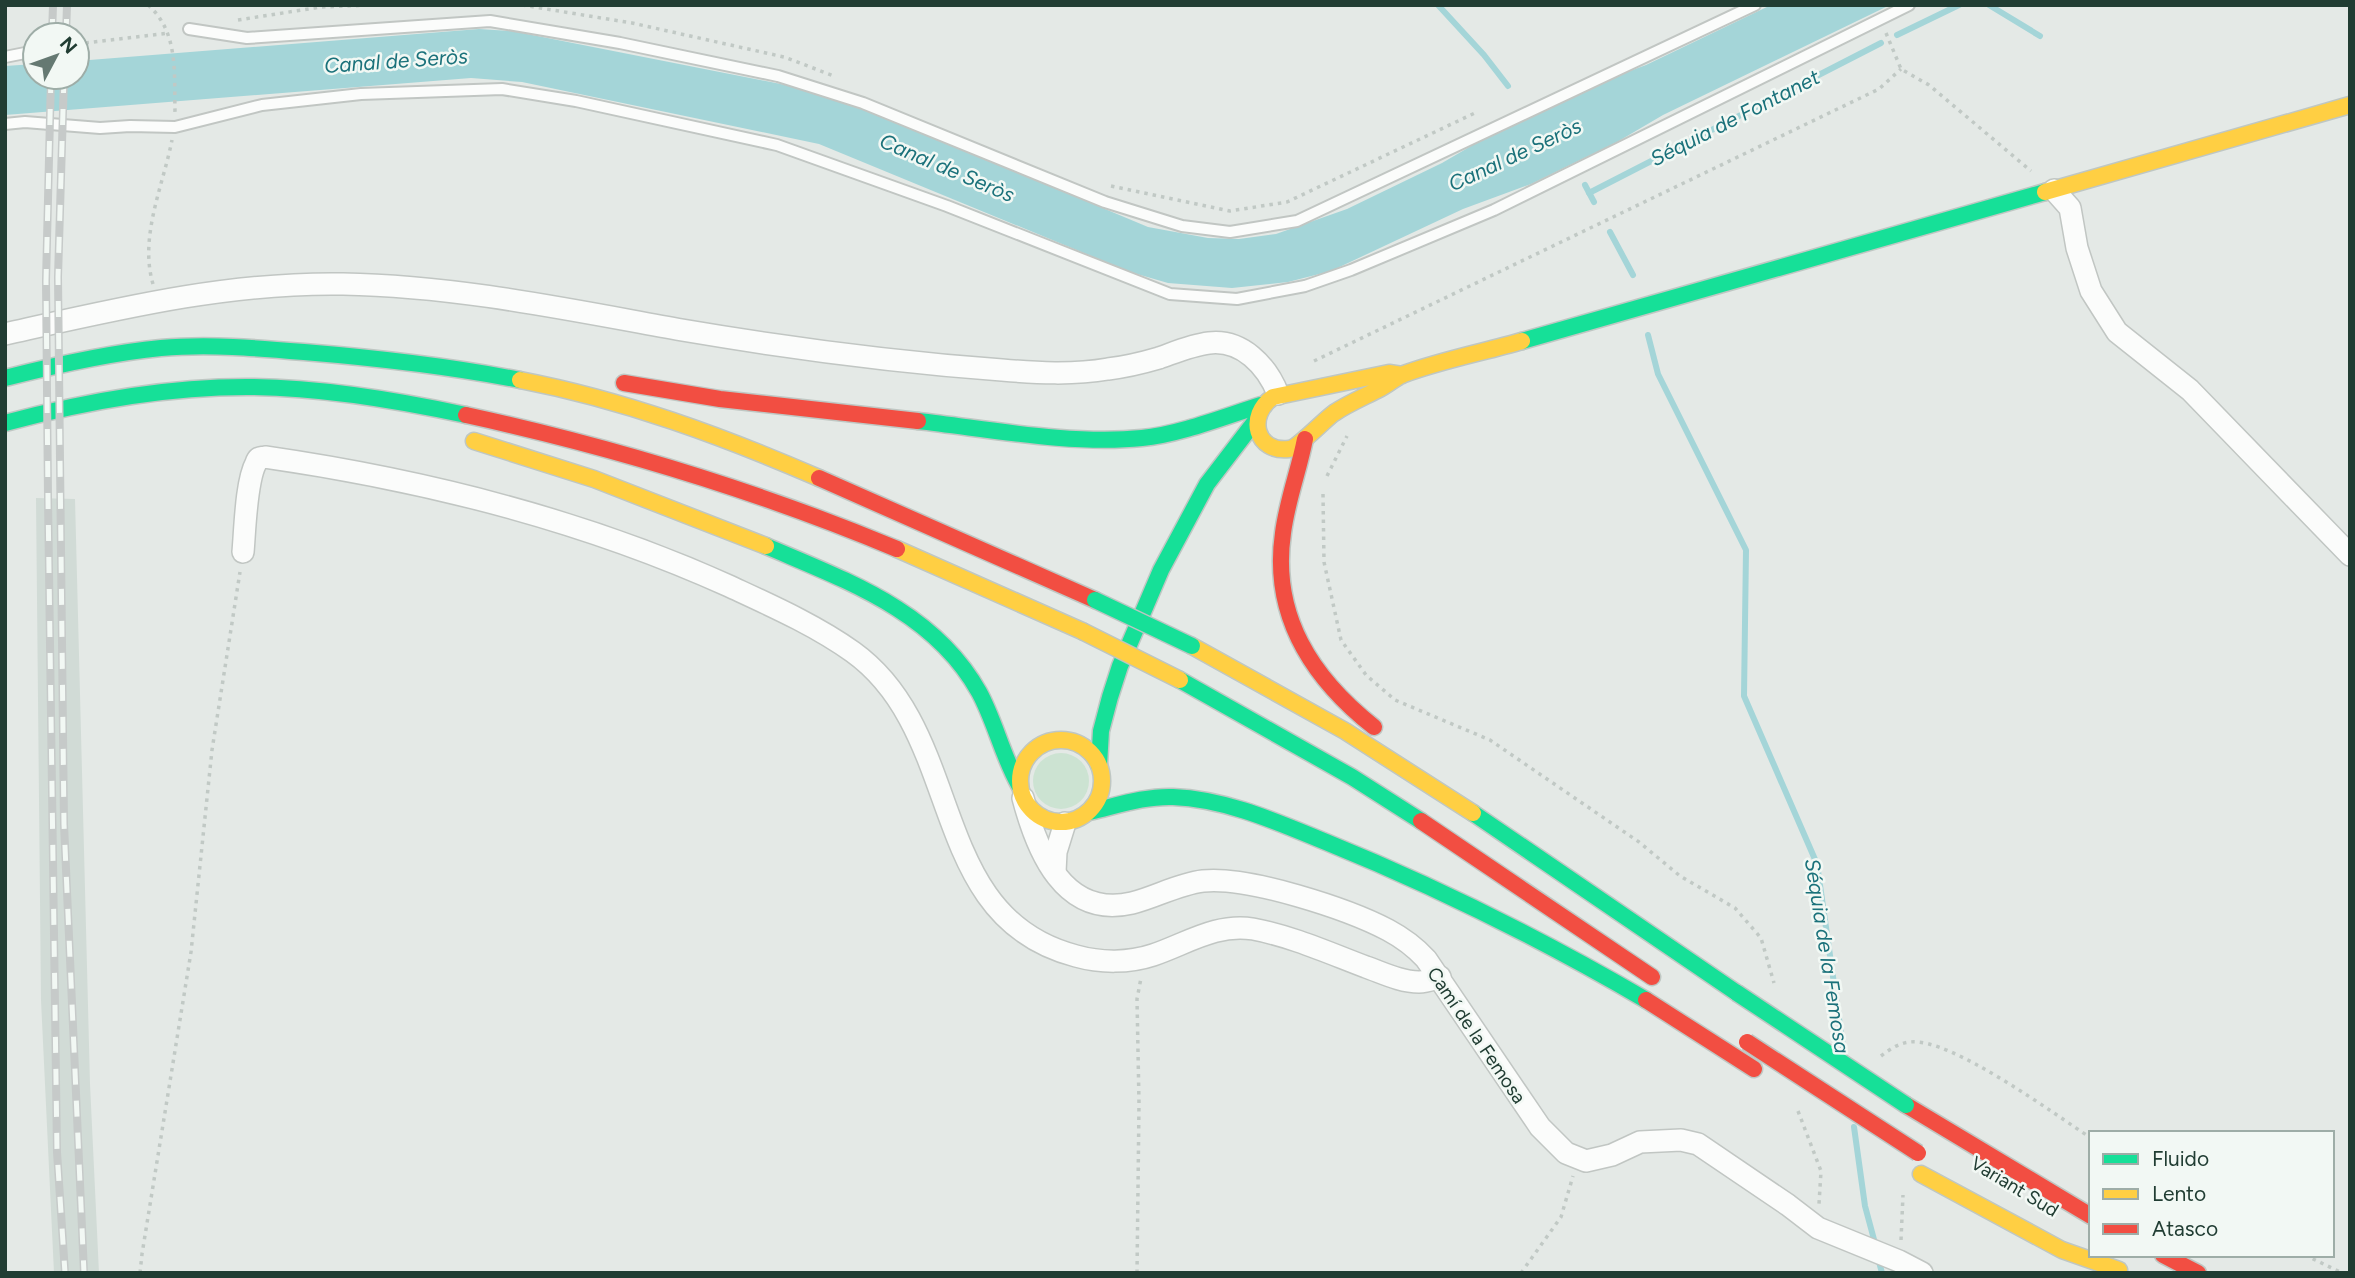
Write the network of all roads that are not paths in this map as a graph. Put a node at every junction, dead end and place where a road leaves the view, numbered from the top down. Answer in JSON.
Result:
{"nodes":[{"id":1,"x":1755,"y":5,"type":"edge"},
{"id":2,"x":1909,"y":5,"type":"edge"},
{"id":3,"x":189,"y":29,"type":"road end"},
{"id":4,"x":2350,"y":106,"type":"edge"},
{"id":5,"x":5,"y":124,"type":"edge"},
{"id":6,"x":2054,"y":190,"type":"junction"},
{"id":7,"x":5,"y":334,"type":"edge"},
{"id":8,"x":355,"y":355,"type":"junction"},
{"id":9,"x":527,"y":365,"type":"dead end"},
{"id":10,"x":1402,"y":375,"type":"junction"},
{"id":11,"x":5,"y":379,"type":"edge"},
{"id":12,"x":609,"y":381,"type":"dead end"},
{"id":13,"x":140,"y":395,"type":"junction"},
{"id":14,"x":1271,"y":403,"type":"junction"},
{"id":15,"x":274,"y":404,"type":"dead end"},
{"id":16,"x":5,"y":423,"type":"edge"},
{"id":17,"x":455,"y":435,"type":"dead end"},
{"id":18,"x":1308,"y":435,"type":"junction"},
{"id":19,"x":1280,"y":449,"type":"junction"},
{"id":20,"x":1262,"y":458,"type":"dead end"},
{"id":21,"x":1238,"y":469,"type":"dead end"},
{"id":22,"x":1194,"y":506,"type":"junction"},
{"id":23,"x":243,"y":552,"type":"road end"},
{"id":24,"x":2350,"y":555,"type":"edge"},
{"id":25,"x":1120,"y":666,"type":"junction"},
{"id":26,"x":1388,"y":737,"type":"dead end"},
{"id":27,"x":1056,"y":740,"type":"junction"},
{"id":28,"x":1099,"y":765,"type":"junction"},
{"id":29,"x":1449,"y":779,"type":"dead end"},
{"id":30,"x":1021,"y":792,"type":"junction"},
{"id":31,"x":1089,"y":812,"type":"junction"},
{"id":32,"x":1065,"y":822,"type":"junction"},
{"id":33,"x":1055,"y":872,"type":"junction"},
{"id":34,"x":1584,"y":887,"type":"junction"},
{"id":35,"x":1440,"y":977,"type":"junction"},
{"id":36,"x":1666,"y":987,"type":"dead end"},
{"id":37,"x":1741,"y":1038,"type":"dead end"},
{"id":38,"x":1760,"y":1073,"type":"dead end"},
{"id":39,"x":1915,"y":1171,"type":"dead end"},
{"id":40,"x":2089,"y":1215,"type":"edge"},
{"id":41,"x":2089,"y":1254,"type":"edge"},
{"id":42,"x":2095,"y":1257,"type":"edge"},
{"id":43,"x":2167,"y":1257,"type":"edge"},
{"id":44,"x":2121,"y":1272,"type":"edge"},
{"id":45,"x":1922,"y":1273,"type":"edge"},
{"id":46,"x":2198,"y":1273,"type":"edge"}],
"edges":[{"from":1,"to":3,"type":"lane"},
{"from":2,"to":5,"type":"lane"},
{"from":4,"to":6,"type":"main road"},
{"from":6,"to":10,"type":"main road"},
{"from":6,"to":24,"type":"street"},
{"from":7,"to":14,"type":"street"},
{"from":8,"to":9,"type":"main road"},
{"from":8,"to":11,"type":"main road"},
{"from":8,"to":34,"type":"main road","bridge":true},
{"from":10,"to":14,"type":"main road"},
{"from":10,"to":18,"type":"main road"},
{"from":12,"to":14,"type":"main road"},
{"from":13,"to":15,"type":"main road"},
{"from":13,"to":16,"type":"main road"},
{"from":13,"to":36,"type":"main road","bridge":true},
{"from":14,"to":18,"type":"main road"},
{"from":14,"to":19,"type":"main road"},
{"from":14,"to":22,"type":"main road"},
{"from":17,"to":30,"type":"main road"},
{"from":18,"to":19,"type":"main road"},
{"from":18,"to":26,"type":"main road"},
{"from":19,"to":20,"type":"main road"},
{"from":21,"to":22,"type":"main road"},
{"from":22,"to":25,"type":"main road"},
{"from":23,"to":35,"type":"street"},
{"from":25,"to":27,"type":"main road"},
{"from":25,"to":28,"type":"main road"},
{"from":27,"to":28,"type":"main road"},
{"from":27,"to":30,"type":"main road"},
{"from":28,"to":31,"type":"main road"},
{"from":29,"to":34,"type":"main road"},
{"from":30,"to":32,"type":"main road"},
{"from":30,"to":33,"type":"street","name":"Camí de la Femosa"},
{"from":31,"to":32,"type":"main road"},
{"from":31,"to":38,"type":"main road"},
{"from":32,"to":33,"type":"street"},
{"from":33,"to":35,"type":"street","name":"Camí de la Femosa"},
{"from":34,"to":40,"type":"main road","bridge":true},
{"from":35,"to":45,"type":"street","name":"Camí de la Femosa"},
{"from":37,"to":41,"type":"main road","name":"Variant Sud","bridge":true},
{"from":39,"to":44,"type":"main road"},
{"from":42,"to":44,"type":"main road","name":"Variant Sud"},
{"from":43,"to":46,"type":"main road"}]}
